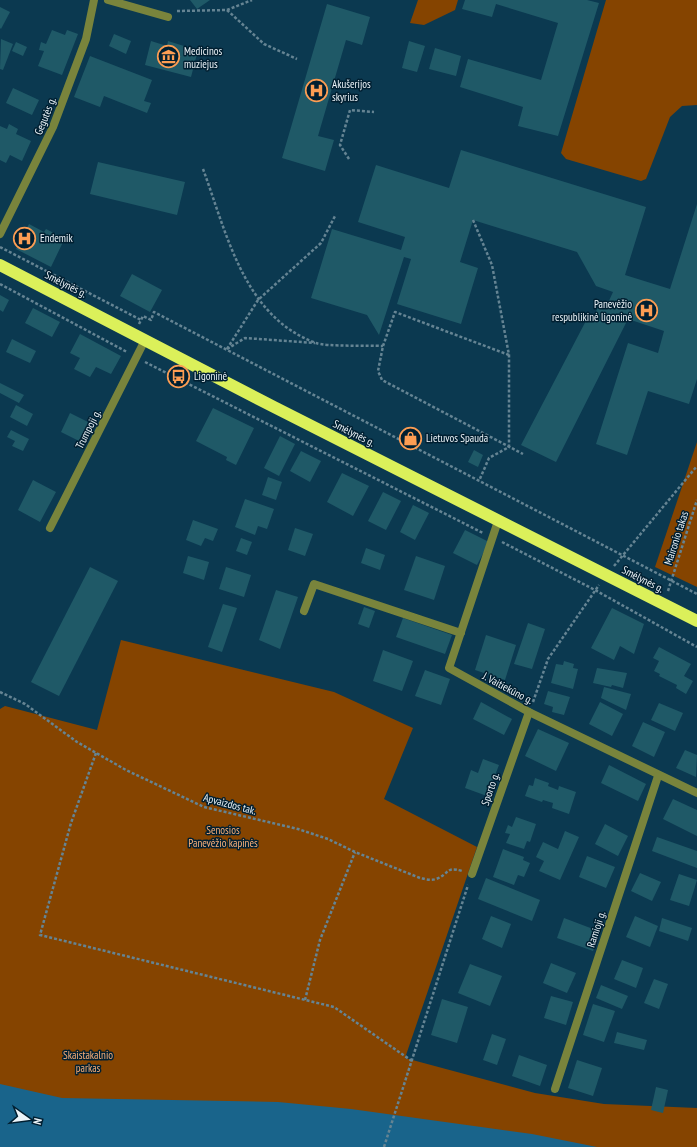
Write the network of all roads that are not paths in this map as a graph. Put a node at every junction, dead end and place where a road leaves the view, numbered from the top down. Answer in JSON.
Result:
{"nodes":[{"id":1,"x":94,"y":0,"type":"edge"},
{"id":2,"x":108,"y":0,"type":"edge"},
{"id":3,"x":168,"y":17,"type":"road end"},
{"id":4,"x":0,"y":234,"type":"edge"},
{"id":5,"x":0,"y":265,"type":"edge"},
{"id":6,"x":145,"y":340,"type":"junction"},
{"id":7,"x":498,"y":521,"type":"junction"},
{"id":8,"x":50,"y":528,"type":"dead end"},
{"id":9,"x":304,"y":611,"type":"dead end"},
{"id":10,"x":697,"y":622,"type":"edge"},
{"id":11,"x":461,"y":633,"type":"junction"},
{"id":12,"x":529,"y":712,"type":"junction"},
{"id":13,"x":658,"y":776,"type":"junction"},
{"id":14,"x":697,"y":793,"type":"edge"},
{"id":15,"x":472,"y":874,"type":"road end"},
{"id":16,"x":555,"y":1089,"type":"dead end"}],
"edges":[{"from":1,"to":4,"type":"street","name":"Gegutės g."},
{"from":2,"to":3,"type":"street"},
{"from":5,"to":6,"type":"highway","name":"Smėlynės g."},
{"from":6,"to":7,"type":"highway","name":"Smėlynės g."},
{"from":6,"to":8,"type":"street","name":"Trumpoji g."},
{"from":7,"to":10,"type":"highway","name":"Smėlynės g."},
{"from":7,"to":11,"type":"street","name":"J. Vaitiekūno g."},
{"from":9,"to":11,"type":"street"},
{"from":11,"to":12,"type":"street","name":"J. Vaitiekūno g."},
{"from":12,"to":13,"type":"street","name":"J. Vaitiekūno g."},
{"from":12,"to":15,"type":"street","name":"Sporto g."},
{"from":13,"to":14,"type":"street","name":"J. Vaitiekūno g."},
{"from":13,"to":16,"type":"street","name":"Ramioji g."}]}
